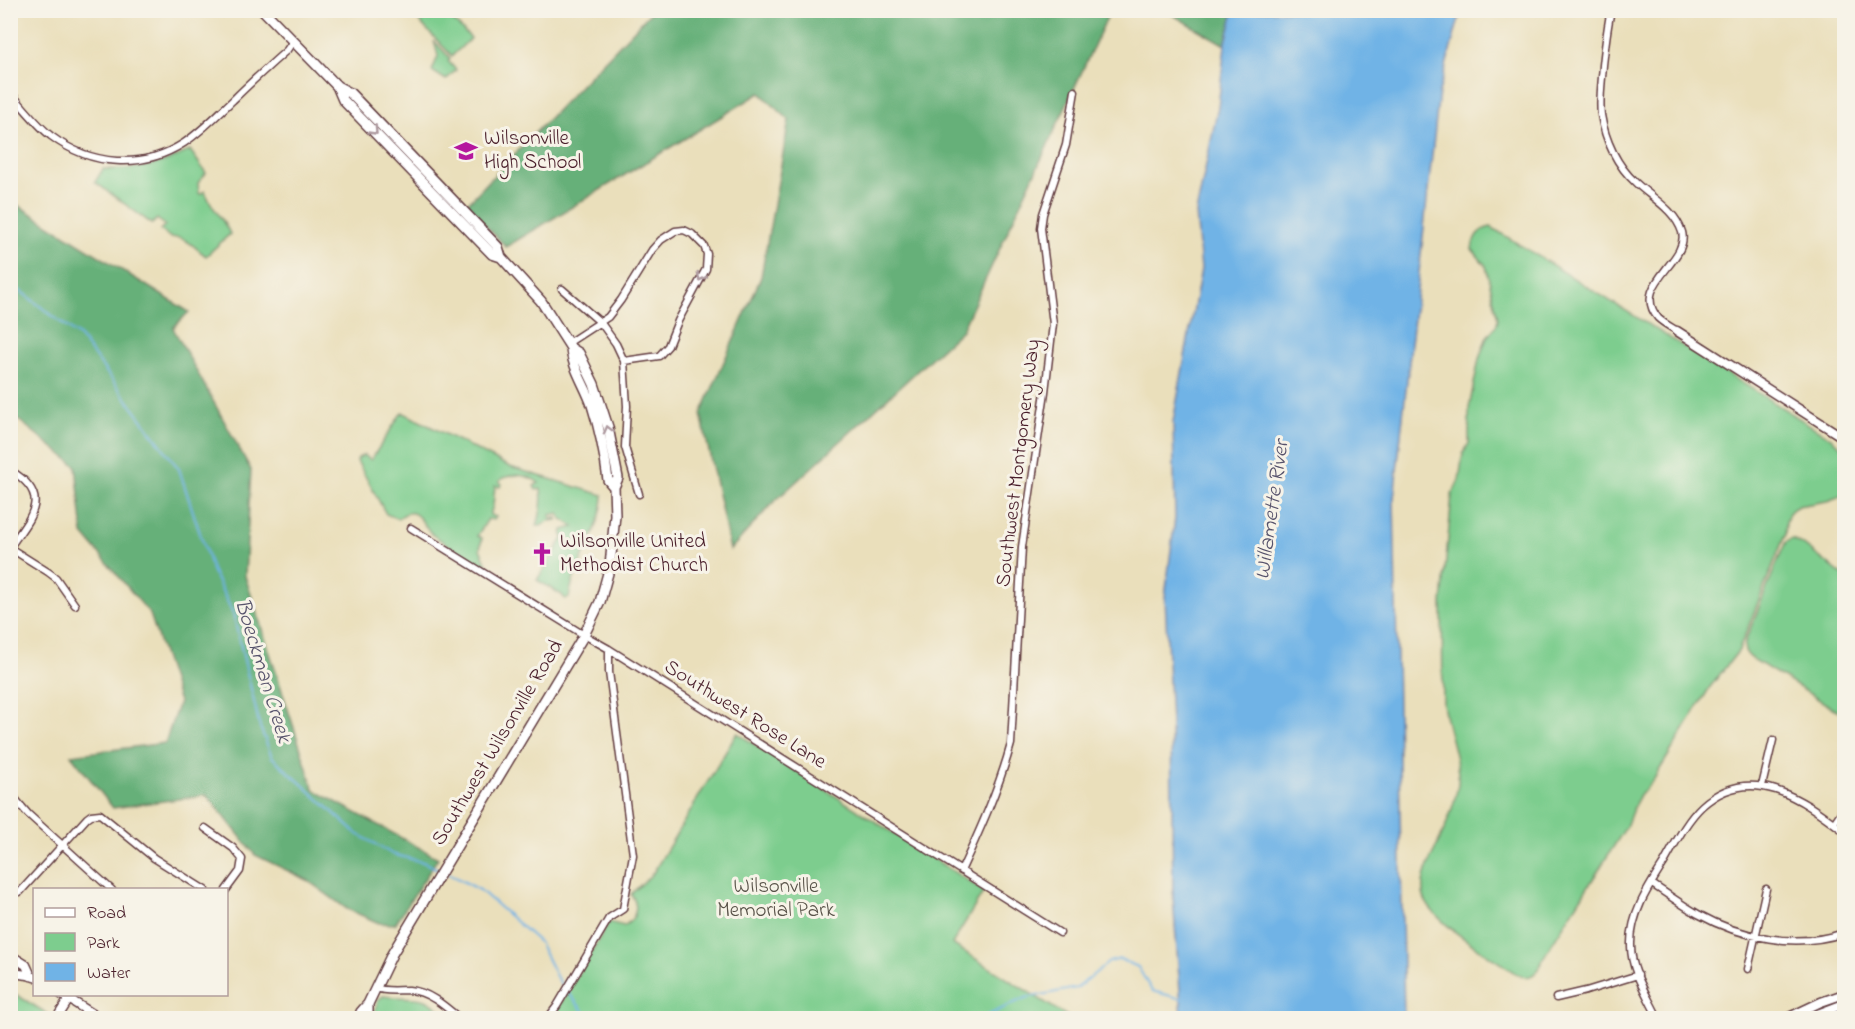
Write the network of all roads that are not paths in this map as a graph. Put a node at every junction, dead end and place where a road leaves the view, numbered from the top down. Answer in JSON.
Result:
{"nodes":[{"id":1,"x":263,"y":10,"type":"edge"},
{"id":2,"x":1611,"y":10,"type":"edge"},
{"id":3,"x":293,"y":41,"type":"junction"},
{"id":4,"x":1075,"y":91,"type":"dead end"},
{"id":5,"x":10,"y":92,"type":"edge"},
{"id":6,"x":562,"y":289,"type":"dead end"},
{"id":7,"x":601,"y":323,"type":"junction"},
{"id":8,"x":1677,"y":331,"type":"joint"},
{"id":9,"x":570,"y":345,"type":"junction"},
{"id":10,"x":624,"y":361,"type":"junction"},
{"id":11,"x":1845,"y":438,"type":"edge"},
{"id":12,"x":10,"y":470,"type":"edge"},
{"id":13,"x":639,"y":494,"type":"dead end"},
{"id":14,"x":411,"y":528,"type":"dead end"},
{"id":15,"x":10,"y":548,"type":"edge"},
{"id":16,"x":75,"y":605,"type":"dead end"},
{"id":17,"x":584,"y":635,"type":"junction"},
{"id":18,"x":609,"y":649,"type":"junction"},
{"id":19,"x":1773,"y":740,"type":"dead end"},
{"id":20,"x":1762,"y":786,"type":"junction"},
{"id":21,"x":10,"y":793,"type":"edge"},
{"id":22,"x":1845,"y":808,"type":"edge"},
{"id":23,"x":1834,"y":823,"type":"junction"},
{"id":24,"x":205,"y":828,"type":"dead end"},
{"id":25,"x":1845,"y":831,"type":"edge"},
{"id":26,"x":63,"y":846,"type":"junction"},
{"id":27,"x":961,"y":871,"type":"junction"},
{"id":28,"x":1652,"y":884,"type":"junction"},
{"id":29,"x":110,"y":888,"type":"edge"},
{"id":30,"x":202,"y":888,"type":"edge"},
{"id":31,"x":227,"y":888,"type":"edge"},
{"id":32,"x":1766,"y":889,"type":"dead end"},
{"id":33,"x":20,"y":892,"type":"dead end"},
{"id":34,"x":1060,"y":933,"type":"dead end"},
{"id":35,"x":1845,"y":933,"type":"edge"},
{"id":36,"x":1756,"y":936,"type":"junction"},
{"id":37,"x":10,"y":955,"type":"edge"},
{"id":38,"x":1748,"y":969,"type":"dead end"},
{"id":39,"x":10,"y":971,"type":"edge"},
{"id":40,"x":1638,"y":975,"type":"junction"},
{"id":41,"x":33,"y":977,"type":"edge"},
{"id":42,"x":375,"y":988,"type":"junction"},
{"id":43,"x":1845,"y":994,"type":"edge"},
{"id":44,"x":68,"y":996,"type":"edge"},
{"id":45,"x":1556,"y":998,"type":"dead end"},
{"id":46,"x":368,"y":1004,"type":"junction"},
{"id":47,"x":1845,"y":1004,"type":"edge"},
{"id":48,"x":1806,"y":1016,"type":"edge"},
{"id":49,"x":57,"y":1018,"type":"edge"},
{"id":50,"x":99,"y":1018,"type":"edge"},
{"id":51,"x":359,"y":1018,"type":"edge"},
{"id":52,"x":368,"y":1018,"type":"edge"},
{"id":53,"x":459,"y":1018,"type":"edge"},
{"id":54,"x":548,"y":1018,"type":"edge"},
{"id":55,"x":1658,"y":1018,"type":"edge"},
{"id":56,"x":1787,"y":1018,"type":"edge"}],
"edges":[{"from":1,"to":3,"type":"main road","name":"Southwest Wilsonville Road"},
{"from":2,"to":8,"type":"street"},
{"from":3,"to":5,"type":"street"},
{"from":3,"to":9,"type":"main road","name":"Southwest Wilsonville Road"},
{"from":4,"to":27,"type":"street","name":"Southwest Montgomery Way"},
{"from":6,"to":7,"type":"street"},
{"from":7,"to":9,"type":"street"},
{"from":7,"to":10,"type":"street"},
{"from":7,"to":10,"type":"street","one_way":true},
{"from":8,"to":11,"type":"street"},
{"from":9,"to":17,"type":"main road","name":"Southwest Wilsonville Road"},
{"from":10,"to":13,"type":"street"},
{"from":12,"to":15,"type":"street"},
{"from":14,"to":17,"type":"street","name":"Southwest Rose Lane"},
{"from":15,"to":16,"type":"street"},
{"from":17,"to":18,"type":"street","name":"Southwest Rose Lane"},
{"from":17,"to":42,"type":"main road","name":"Southwest Wilsonville Road"},
{"from":18,"to":27,"type":"street","name":"Southwest Rose Lane"},
{"from":18,"to":54,"type":"street"},
{"from":19,"to":20,"type":"street"},
{"from":20,"to":23,"type":"street"},
{"from":20,"to":28,"type":"street"},
{"from":21,"to":26,"type":"street"},
{"from":22,"to":23,"type":"street"},
{"from":23,"to":25,"type":"street"},
{"from":24,"to":31,"type":"street"},
{"from":26,"to":29,"type":"street"},
{"from":26,"to":30,"type":"street"},
{"from":26,"to":33,"type":"street"},
{"from":27,"to":34,"type":"street","name":"Southwest Rose Lane"},
{"from":28,"to":36,"type":"street"},
{"from":28,"to":40,"type":"street"},
{"from":32,"to":36,"type":"street"},
{"from":35,"to":36,"type":"street"},
{"from":36,"to":38,"type":"street"},
{"from":37,"to":41,"type":"street"},
{"from":39,"to":41,"type":"street"},
{"from":40,"to":45,"type":"street"},
{"from":40,"to":55,"type":"street"},
{"from":42,"to":46,"type":"main road","name":"Southwest Wilsonville Road"},
{"from":42,"to":53,"type":"street"},
{"from":43,"to":48,"type":"street"},
{"from":44,"to":49,"type":"street"},
{"from":44,"to":50,"type":"street"},
{"from":46,"to":51,"type":"main road","name":"Southwest Wilsonville Road"},
{"from":46,"to":52,"type":"main road","name":"Southwest Wilsonville Road"},
{"from":47,"to":48,"type":"street"},
{"from":48,"to":56,"type":"street"}]}
